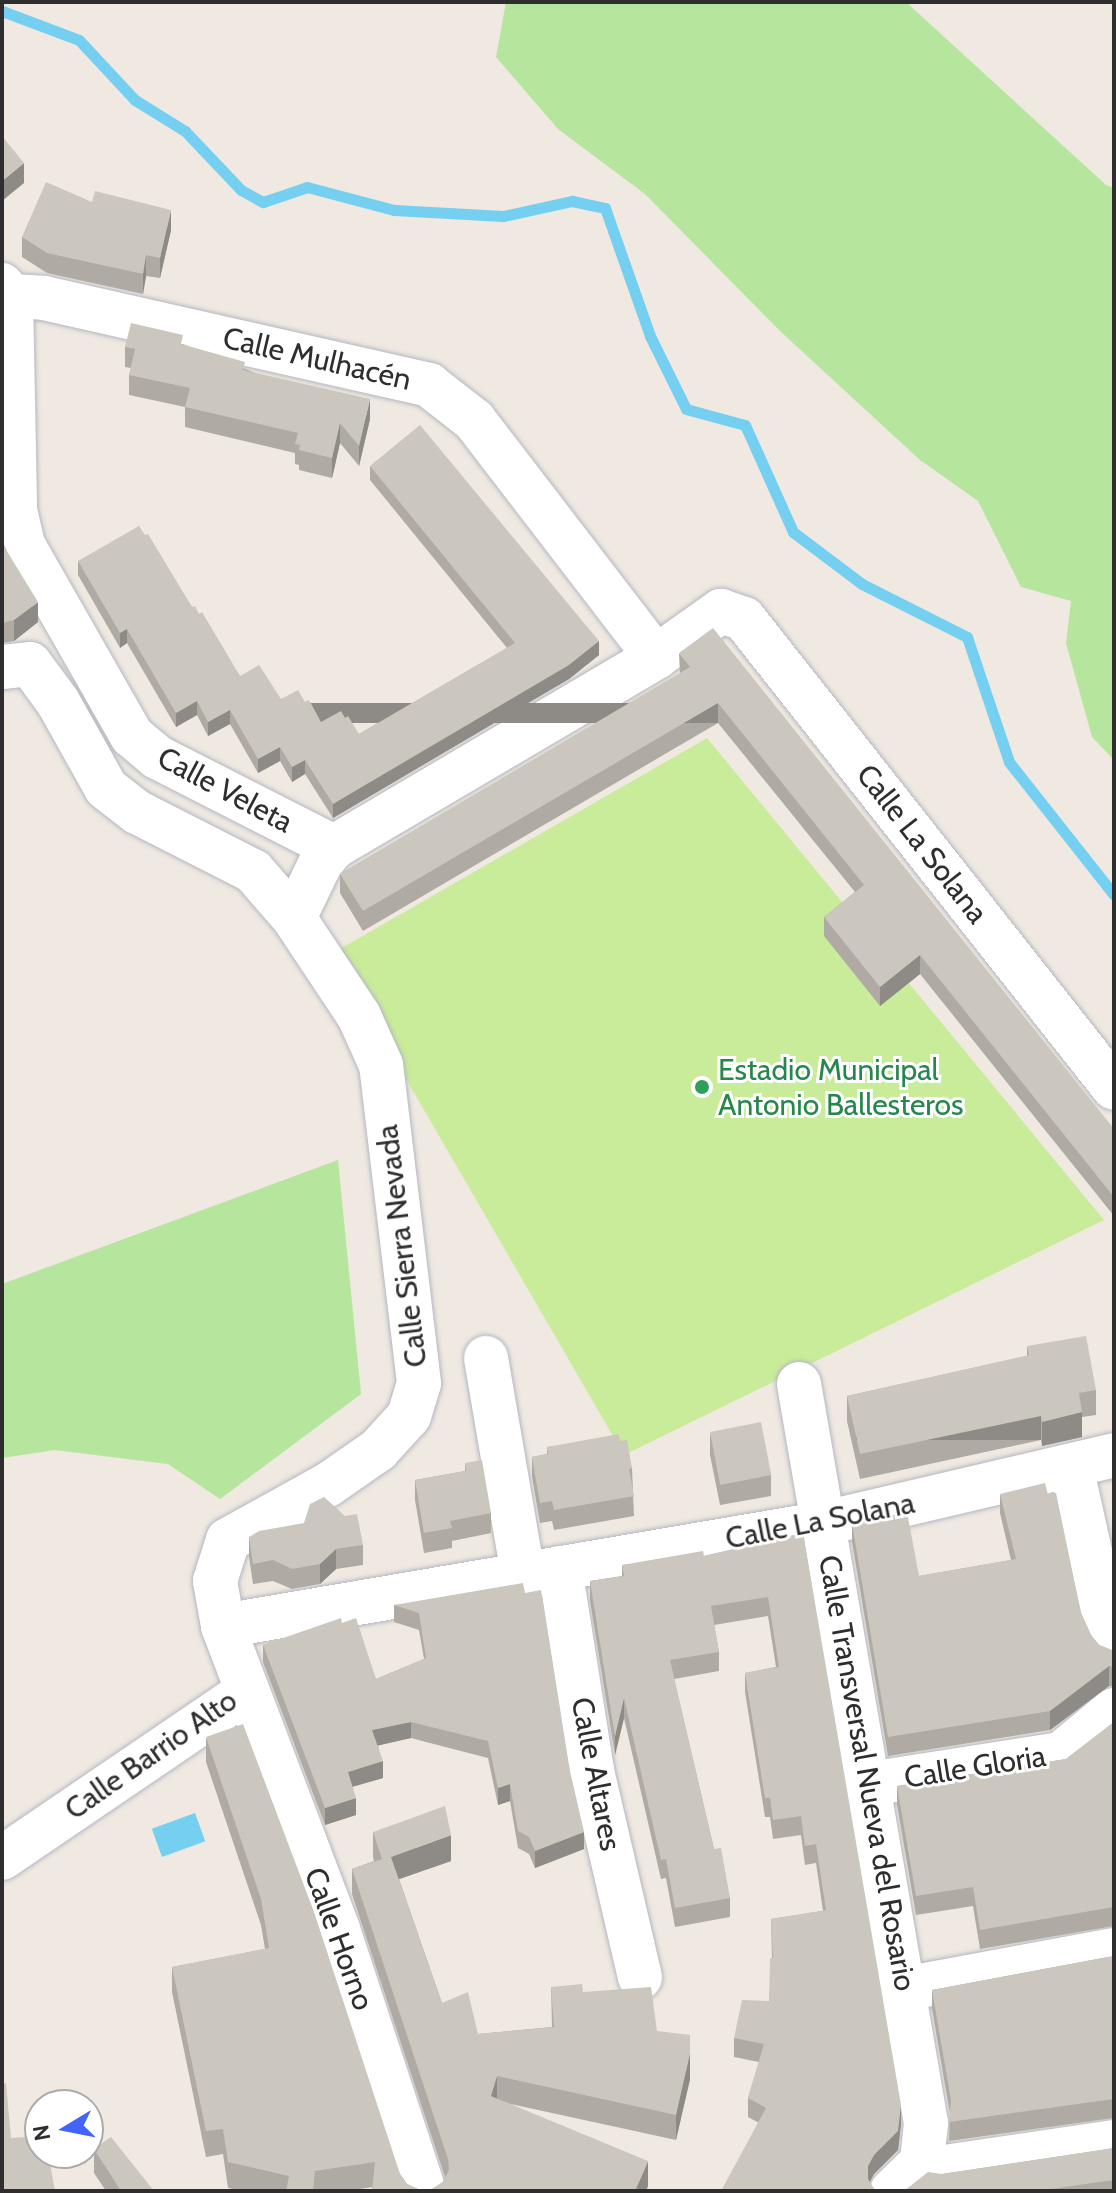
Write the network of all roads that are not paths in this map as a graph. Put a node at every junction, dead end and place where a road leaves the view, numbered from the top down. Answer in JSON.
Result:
{"nodes":[{"id":1,"x":6,"y":291,"type":"edge"},
{"id":2,"x":656,"y":657,"type":"junction"},
{"id":3,"x":2,"y":667,"type":"edge"},
{"id":4,"x":334,"y":847,"type":"junction"},
{"id":5,"x":294,"y":918,"type":"junction"},
{"id":6,"x":1114,"y":1088,"type":"edge"},
{"id":7,"x":486,"y":1358,"type":"dead end"},
{"id":8,"x":799,"y":1384,"type":"dead end"},
{"id":9,"x":1114,"y":1455,"type":"edge"},
{"id":10,"x":1071,"y":1466,"type":"junction"},
{"id":11,"x":825,"y":1523,"type":"junction"},
{"id":12,"x":542,"y":1571,"type":"junction"},
{"id":13,"x":223,"y":1626,"type":"junction"},
{"id":14,"x":1114,"y":1644,"type":"edge"},
{"id":15,"x":246,"y":1692,"type":"junction"},
{"id":16,"x":1114,"y":1710,"type":"edge"},
{"id":17,"x":869,"y":1784,"type":"junction"},
{"id":18,"x":2,"y":1858,"type":"edge"},
{"id":19,"x":1114,"y":1950,"type":"edge"},
{"id":20,"x":640,"y":1978,"type":"dead end"},
{"id":21,"x":903,"y":1989,"type":"junction"},
{"id":22,"x":1114,"y":2142,"type":"edge"},
{"id":23,"x":907,"y":2176,"type":"edge"},
{"id":24,"x":421,"y":2190,"type":"edge"}],
"edges":[{"from":1,"to":2,"type":"street","name":"Calle Mulhacén"},
{"from":1,"to":4,"type":"street","name":"Calle Veleta"},
{"from":2,"to":4,"type":"street"},
{"from":2,"to":6,"type":"street","name":"Calle La Solana"},
{"from":3,"to":5,"type":"street","name":"Calle Sierra Nevada"},
{"from":4,"to":5,"type":"street"},
{"from":5,"to":13,"type":"street","name":"Calle Sierra Nevada"},
{"from":7,"to":12,"type":"street"},
{"from":8,"to":11,"type":"street","name":"Calle Transversal Nueva del Rosario"},
{"from":9,"to":10,"type":"street","name":"Calle La Solana"},
{"from":10,"to":11,"type":"street","name":"Calle La Solana"},
{"from":10,"to":14,"type":"street"},
{"from":11,"to":12,"type":"street","name":"Calle La Solana"},
{"from":11,"to":17,"type":"street","name":"Calle Transversal Nueva del Rosario"},
{"from":12,"to":13,"type":"street","name":"Calle La Solana"},
{"from":12,"to":20,"type":"street","name":"Calle Altares"},
{"from":13,"to":15,"type":"street","name":"Calle Barrio Alto"},
{"from":15,"to":18,"type":"street","name":"Calle Barrio Alto"},
{"from":15,"to":24,"type":"street","name":"Calle Horno"},
{"from":16,"to":17,"type":"street","name":"Calle Gloria"},
{"from":17,"to":21,"type":"street","name":"Calle Transversal Nueva del Rosario"},
{"from":19,"to":21,"type":"street"},
{"from":21,"to":23,"type":"street","name":"Calle Transversal Nueva del Rosario"},
{"from":22,"to":23,"type":"street"}]}
